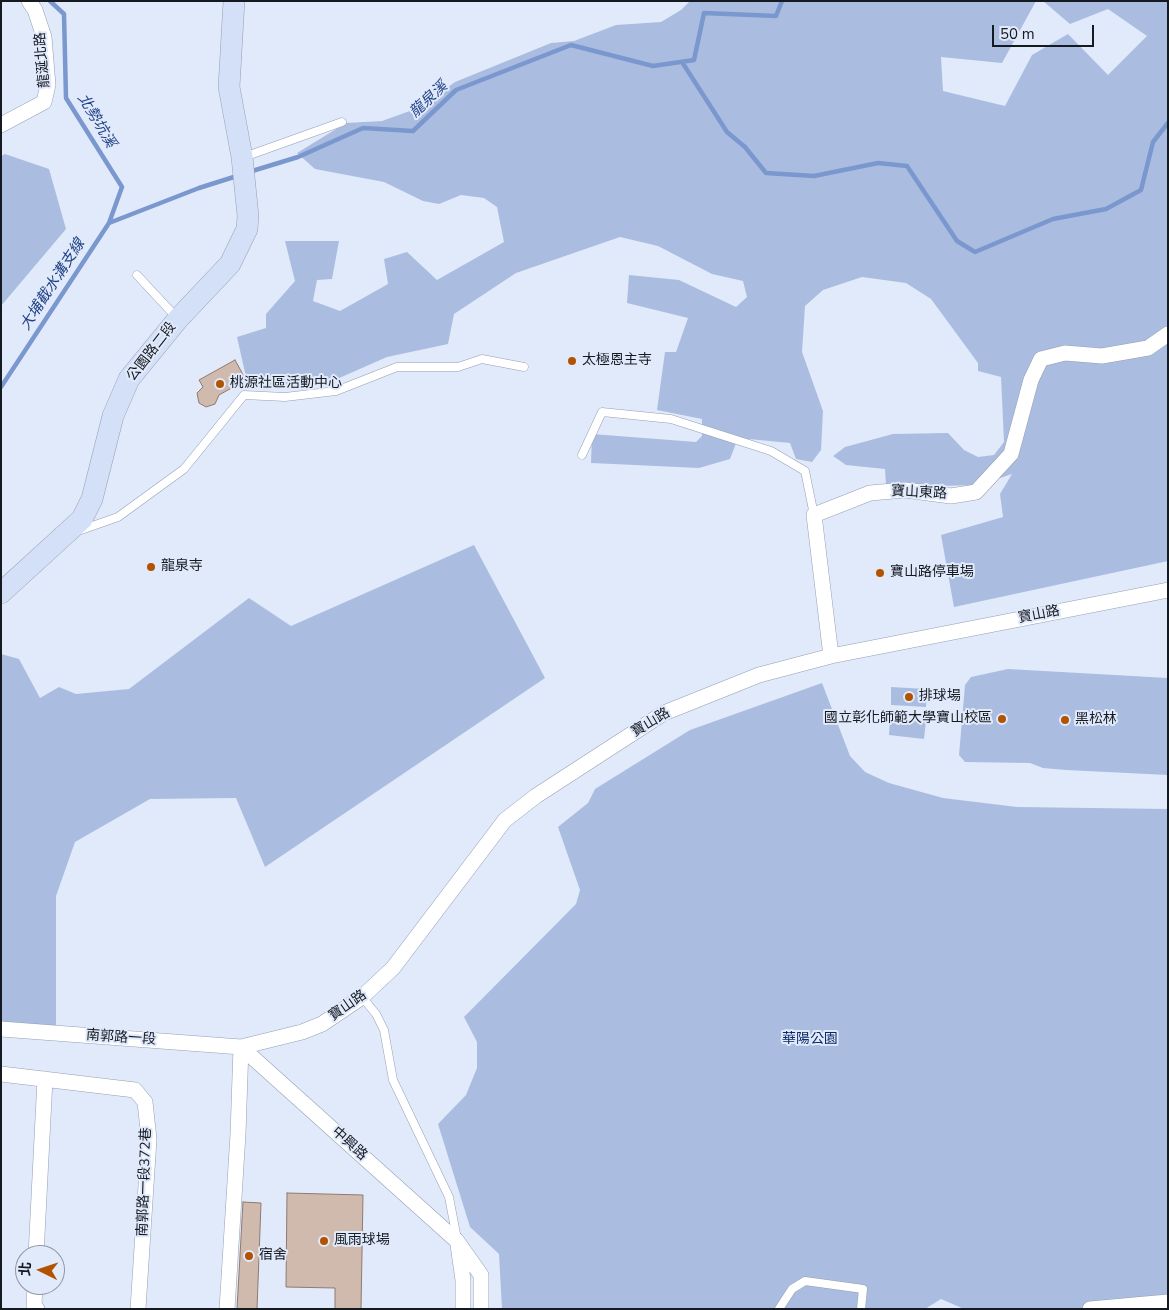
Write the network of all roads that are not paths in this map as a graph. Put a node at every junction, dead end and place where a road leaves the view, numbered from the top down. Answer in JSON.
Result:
{"nodes":[{"id":1,"x":29,"y":1,"type":"edge"},
{"id":2,"x":234,"y":1,"type":"edge"},
{"id":3,"x":342,"y":122,"type":"dead end"},
{"id":4,"x":1,"y":125,"type":"edge"},
{"id":5,"x":243,"y":168,"type":"junction"},
{"id":6,"x":137,"y":275,"type":"dead end"},
{"id":7,"x":178,"y":319,"type":"junction"},
{"id":8,"x":1168,"y":334,"type":"edge"},
{"id":9,"x":524,"y":367,"type":"dead end"},
{"id":10,"x":582,"y":455,"type":"dead end"},
{"id":11,"x":814,"y":515,"type":"junction"},
{"id":12,"x":62,"y":536,"type":"junction"},
{"id":13,"x":1168,"y":590,"type":"edge"},
{"id":14,"x":1,"y":593,"type":"edge"},
{"id":15,"x":830,"y":656,"type":"junction"},
{"id":16,"x":362,"y":997,"type":"junction"},
{"id":17,"x":1,"y":1029,"type":"edge"},
{"id":18,"x":240,"y":1047,"type":"junction"},
{"id":19,"x":1,"y":1074,"type":"edge"},
{"id":20,"x":45,"y":1079,"type":"junction"},
{"id":21,"x":457,"y":1241,"type":"junction"},
{"id":22,"x":37,"y":1245,"type":"edge"},
{"id":23,"x":35,"y":1295,"type":"edge"},
{"id":24,"x":1168,"y":1302,"type":"edge"},
{"id":25,"x":37,"y":1309,"type":"edge"},
{"id":26,"x":138,"y":1309,"type":"edge"},
{"id":27,"x":227,"y":1309,"type":"edge"},
{"id":28,"x":463,"y":1309,"type":"edge"},
{"id":29,"x":481,"y":1309,"type":"edge"},
{"id":30,"x":779,"y":1309,"type":"edge"},
{"id":31,"x":861,"y":1309,"type":"edge"},
{"id":32,"x":1090,"y":1309,"type":"edge"}],
"edges":[{"from":1,"to":4,"type":"street","name":"龍涎北路"},
{"from":2,"to":5,"type":"main road","name":"公園路二段"},
{"from":3,"to":5,"type":"lane"},
{"from":5,"to":7,"type":"main road","name":"公園路二段"},
{"from":6,"to":7,"type":"lane"},
{"from":7,"to":12,"type":"main road","name":"公園路二段"},
{"from":8,"to":11,"type":"street","name":"寶山東路"},
{"from":9,"to":12,"type":"lane"},
{"from":10,"to":11,"type":"lane"},
{"from":11,"to":15,"type":"street"},
{"from":12,"to":14,"type":"main road","name":"公園路二段"},
{"from":13,"to":15,"type":"street","name":"寶山路"},
{"from":15,"to":16,"type":"street","name":"寶山路"},
{"from":16,"to":18,"type":"street","name":"寶山路"},
{"from":16,"to":21,"type":"lane"},
{"from":17,"to":18,"type":"street","name":"南郭路一段"},
{"from":18,"to":21,"type":"street","name":"中興路"},
{"from":18,"to":27,"type":"street"},
{"from":19,"to":20,"type":"street","name":"南郭路一段372巷"},
{"from":20,"to":22,"type":"street"},
{"from":20,"to":26,"type":"street","name":"南郭路一段372巷"},
{"from":21,"to":28,"type":"street"},
{"from":21,"to":29,"type":"street","name":"中興路"},
{"from":23,"to":25,"type":"street"},
{"from":24,"to":32,"type":"street"},
{"from":30,"to":31,"type":"lane"}]}
